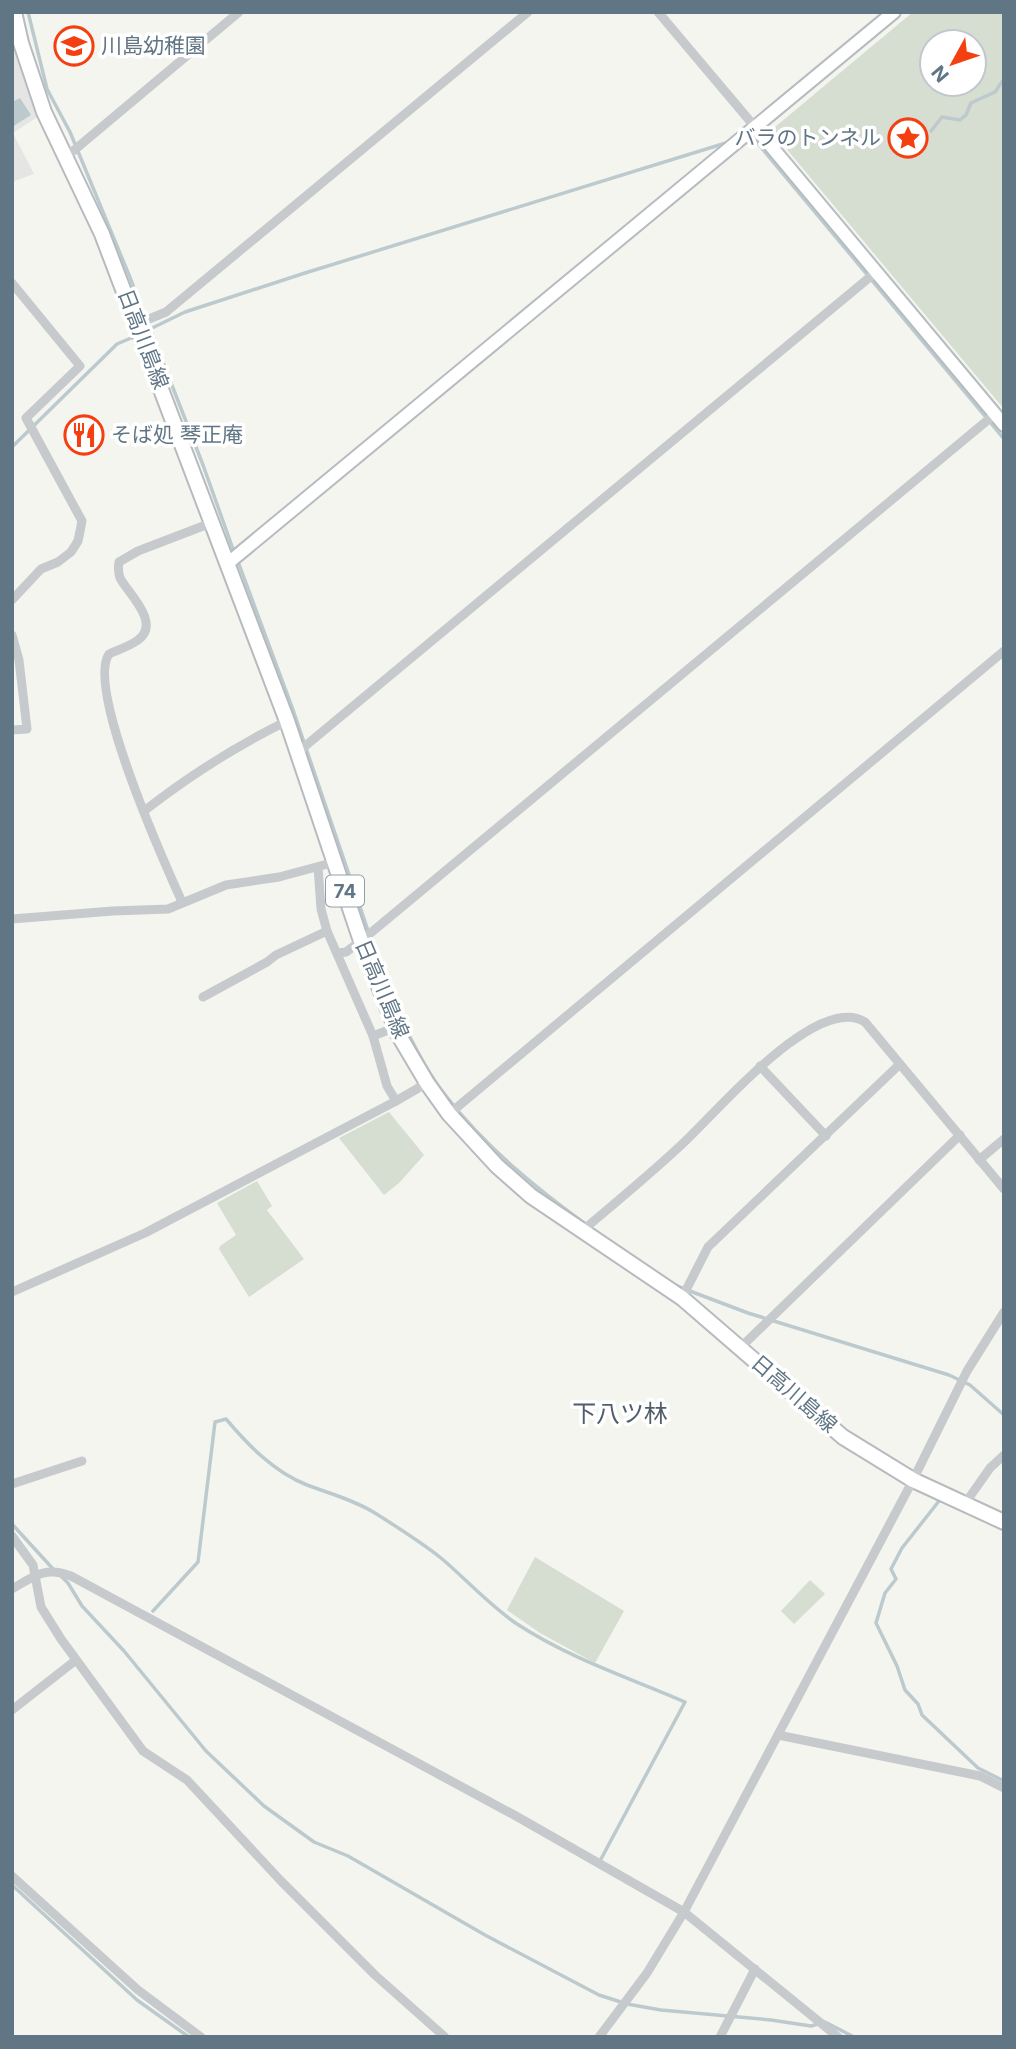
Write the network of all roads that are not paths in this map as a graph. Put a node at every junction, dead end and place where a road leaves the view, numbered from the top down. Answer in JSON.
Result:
{"nodes":[{"id":1,"x":14,"y":12,"type":"edge"},
{"id":2,"x":239,"y":12,"type":"edge"},
{"id":3,"x":528,"y":12,"type":"edge"},
{"id":4,"x":658,"y":12,"type":"edge"},
{"id":5,"x":894,"y":12,"type":"edge"},
{"id":6,"x":755,"y":127,"type":"junction"},
{"id":7,"x":66,"y":157,"type":"junction"},
{"id":8,"x":876,"y":272,"type":"junction"},
{"id":9,"x":12,"y":283,"type":"edge"},
{"id":10,"x":137,"y":324,"type":"junction"},
{"id":11,"x":1000,"y":420,"type":"edge"},
{"id":12,"x":211,"y":523,"type":"junction"},
{"id":13,"x":227,"y":564,"type":"junction"},
{"id":14,"x":12,"y":600,"type":"edge"},
{"id":15,"x":12,"y":635,"type":"edge"},
{"id":16,"x":1004,"y":651,"type":"edge"},
{"id":17,"x":287,"y":721,"type":"junction"},
{"id":18,"x":12,"y":730,"type":"edge"},
{"id":19,"x":298,"y":752,"type":"junction"},
{"id":20,"x":144,"y":811,"type":"junction"},
{"id":21,"x":335,"y":862,"type":"junction"},
{"id":22,"x":317,"y":867,"type":"junction"},
{"id":23,"x":182,"y":902,"type":"junction"},
{"id":24,"x":12,"y":919,"type":"edge"},
{"id":25,"x":327,"y":931,"type":"junction"},
{"id":26,"x":362,"y":941,"type":"junction"},
{"id":27,"x":338,"y":953,"type":"junction"},
{"id":28,"x":203,"y":997,"type":"dead end"},
{"id":29,"x":396,"y":1027,"type":"junction"},
{"id":30,"x":373,"y":1036,"type":"junction"},
{"id":31,"x":900,"y":1064,"type":"junction"},
{"id":32,"x":760,"y":1066,"type":"junction"},
{"id":33,"x":427,"y":1083,"type":"junction"},
{"id":34,"x":396,"y":1101,"type":"junction"},
{"id":35,"x":449,"y":1114,"type":"junction"},
{"id":36,"x":960,"y":1135,"type":"junction"},
{"id":37,"x":825,"y":1136,"type":"junction"},
{"id":38,"x":1004,"y":1139,"type":"edge"},
{"id":39,"x":979,"y":1160,"type":"junction"},
{"id":40,"x":1004,"y":1189,"type":"edge"},
{"id":41,"x":582,"y":1231,"type":"junction"},
{"id":42,"x":12,"y":1293,"type":"edge"},
{"id":43,"x":682,"y":1298,"type":"junction"},
{"id":44,"x":1004,"y":1312,"type":"edge"},
{"id":45,"x":740,"y":1348,"type":"junction"},
{"id":46,"x":1004,"y":1455,"type":"edge"},
{"id":47,"x":82,"y":1461,"type":"dead end"},
{"id":48,"x":913,"y":1480,"type":"junction"},
{"id":49,"x":12,"y":1484,"type":"edge"},
{"id":50,"x":964,"y":1504,"type":"junction"},
{"id":51,"x":1004,"y":1522,"type":"edge"},
{"id":52,"x":12,"y":1536,"type":"edge"},
{"id":53,"x":36,"y":1575,"type":"junction"},
{"id":54,"x":12,"y":1589,"type":"edge"},
{"id":55,"x":76,"y":1660,"type":"junction"},
{"id":56,"x":12,"y":1710,"type":"edge"},
{"id":57,"x":778,"y":1735,"type":"junction"},
{"id":58,"x":1004,"y":1788,"type":"edge"},
{"id":59,"x":12,"y":1876,"type":"edge"},
{"id":60,"x":684,"y":1912,"type":"junction"},
{"id":61,"x":755,"y":1969,"type":"junction"},
{"id":62,"x":201,"y":2037,"type":"edge"},
{"id":63,"x":444,"y":2037,"type":"edge"},
{"id":64,"x":599,"y":2037,"type":"edge"},
{"id":65,"x":720,"y":2037,"type":"edge"},
{"id":66,"x":838,"y":2037,"type":"edge"}],
"edges":[{"from":1,"to":7,"type":"main road","name":"日高川島線","number":"74"},
{"from":2,"to":7,"type":"street"},
{"from":3,"to":10,"type":"street"},
{"from":4,"to":6,"type":"street"},
{"from":5,"to":6,"type":"street"},
{"from":6,"to":8,"type":"street"},
{"from":6,"to":13,"type":"street"},
{"from":7,"to":10,"type":"main road","name":"日高川島線","number":"74"},
{"from":8,"to":11,"type":"street"},
{"from":8,"to":19,"type":"street"},
{"from":9,"to":14,"type":"street"},
{"from":10,"to":12,"type":"main road","name":"日高川島線","number":"74"},
{"from":11,"to":26,"type":"street"},
{"from":12,"to":13,"type":"main road","name":"日高川島線","number":"74"},
{"from":12,"to":20,"type":"street"},
{"from":13,"to":17,"type":"main road","name":"日高川島線","number":"74"},
{"from":15,"to":18,"type":"street"},
{"from":16,"to":35,"type":"street"},
{"from":17,"to":19,"type":"main road","name":"日高川島線","number":"74"},
{"from":17,"to":20,"type":"street"},
{"from":19,"to":21,"type":"main road","name":"日高川島線","number":"74"},
{"from":20,"to":23,"type":"street"},
{"from":21,"to":22,"type":"street"},
{"from":21,"to":26,"type":"main road","name":"日高川島線","number":"74"},
{"from":22,"to":23,"type":"street"},
{"from":22,"to":25,"type":"street"},
{"from":23,"to":24,"type":"street"},
{"from":25,"to":27,"type":"street"},
{"from":25,"to":28,"type":"street"},
{"from":26,"to":27,"type":"street"},
{"from":26,"to":29,"type":"main road","name":"日高川島線","number":"74"},
{"from":27,"to":30,"type":"street"},
{"from":29,"to":30,"type":"street"},
{"from":29,"to":33,"type":"main road","name":"日高川島線","number":"74"},
{"from":30,"to":34,"type":"street"},
{"from":31,"to":32,"type":"street"},
{"from":31,"to":36,"type":"street"},
{"from":31,"to":37,"type":"street"},
{"from":32,"to":37,"type":"street"},
{"from":32,"to":41,"type":"street"},
{"from":33,"to":34,"type":"street"},
{"from":33,"to":35,"type":"main road","name":"日高川島線","number":"74"},
{"from":34,"to":42,"type":"street"},
{"from":35,"to":41,"type":"main road","name":"日高川島線","number":"74"},
{"from":36,"to":39,"type":"street"},
{"from":36,"to":45,"type":"street"},
{"from":37,"to":43,"type":"street"},
{"from":38,"to":39,"type":"street"},
{"from":39,"to":40,"type":"street"},
{"from":41,"to":43,"type":"main road","name":"日高川島線","number":"74"},
{"from":43,"to":45,"type":"main road","name":"日高川島線","number":"74"},
{"from":44,"to":48,"type":"street"},
{"from":45,"to":48,"type":"main road","name":"日高川島線","number":"74"},
{"from":46,"to":50,"type":"street"},
{"from":47,"to":49,"type":"street"},
{"from":48,"to":50,"type":"main road","name":"日高川島線","number":"74"},
{"from":48,"to":57,"type":"street"},
{"from":50,"to":51,"type":"main road","name":"日高川島線","number":"74"},
{"from":52,"to":53,"type":"street"},
{"from":53,"to":54,"type":"street"},
{"from":53,"to":55,"type":"street"},
{"from":53,"to":60,"type":"street"},
{"from":55,"to":56,"type":"street"},
{"from":55,"to":63,"type":"street"},
{"from":57,"to":58,"type":"street"},
{"from":57,"to":60,"type":"street"},
{"from":59,"to":62,"type":"street"},
{"from":60,"to":61,"type":"street"},
{"from":60,"to":64,"type":"street"},
{"from":61,"to":65,"type":"street"},
{"from":61,"to":66,"type":"street"}]}
